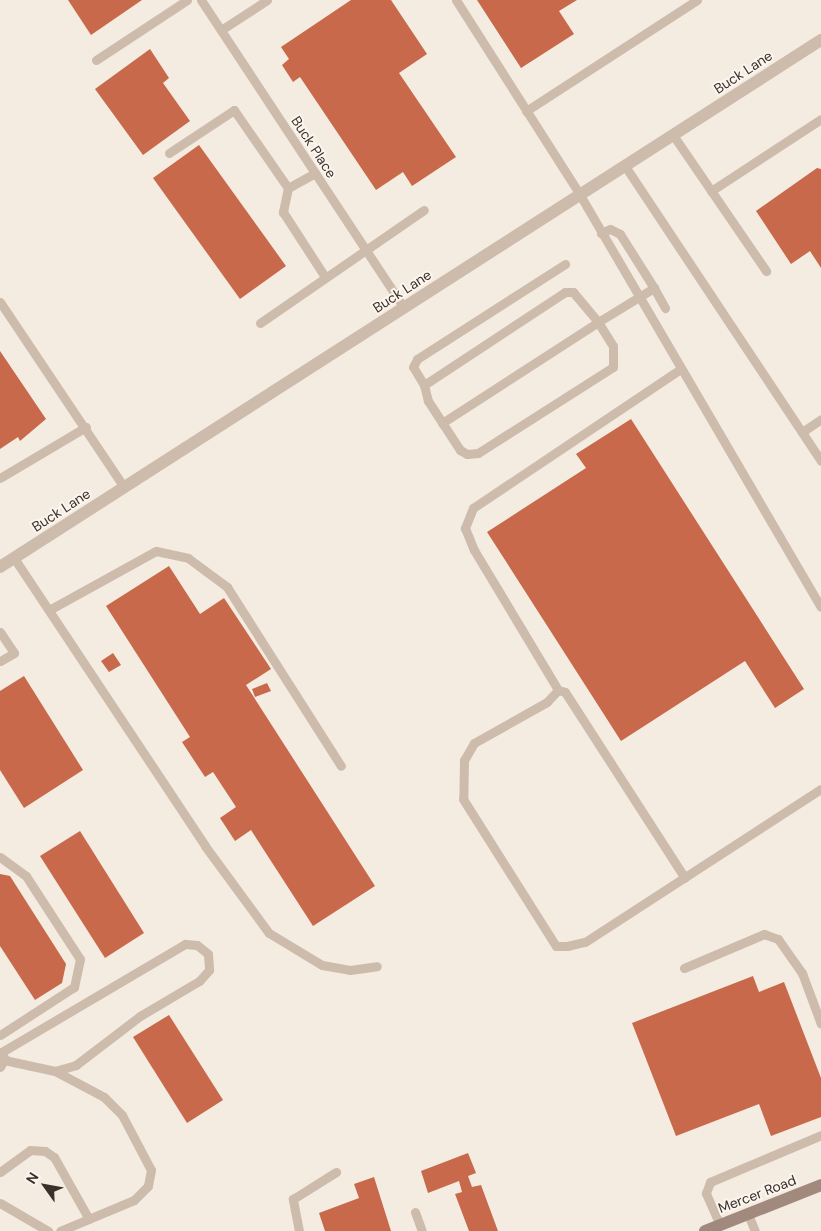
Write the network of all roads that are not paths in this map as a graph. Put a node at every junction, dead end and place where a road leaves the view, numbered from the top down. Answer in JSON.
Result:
{"nodes":[{"id":1,"x":187,"y":0,"type":"edge"},
{"id":2,"x":201,"y":0,"type":"edge"},
{"id":3,"x":267,"y":0,"type":"edge"},
{"id":4,"x":456,"y":0,"type":"edge"},
{"id":5,"x":698,"y":0,"type":"edge"},
{"id":6,"x":221,"y":30,"type":"junction"},
{"id":7,"x":821,"y":40,"type":"edge"},
{"id":8,"x":96,"y":60,"type":"dead end"},
{"id":9,"x":526,"y":111,"type":"junction"},
{"id":10,"x":821,"y":119,"type":"edge"},
{"id":11,"x":673,"y":135,"type":"junction"},
{"id":12,"x":169,"y":153,"type":"dead end"},
{"id":13,"x":625,"y":166,"type":"junction"},
{"id":14,"x":315,"y":173,"type":"junction"},
{"id":15,"x":288,"y":188,"type":"junction"},
{"id":16,"x":712,"y":192,"type":"junction"},
{"id":17,"x":580,"y":195,"type":"junction"},
{"id":18,"x":424,"y":210,"type":"dead end"},
{"id":19,"x":601,"y":233,"type":"junction"},
{"id":20,"x":365,"y":250,"type":"junction"},
{"id":21,"x":565,"y":264,"type":"dead end"},
{"id":22,"x":766,"y":271,"type":"dead end"},
{"id":23,"x":325,"y":278,"type":"junction"},
{"id":24,"x":654,"y":288,"type":"junction"},
{"id":25,"x":636,"y":297,"type":"junction"},
{"id":26,"x":0,"y":302,"type":"edge"},
{"id":27,"x":404,"y":308,"type":"junction"},
{"id":28,"x":665,"y":308,"type":"dead end"},
{"id":29,"x":598,"y":322,"type":"junction"},
{"id":30,"x":260,"y":323,"type":"dead end"},
{"id":31,"x":679,"y":370,"type":"junction"},
{"id":32,"x":424,"y":385,"type":"junction"},
{"id":33,"x":821,"y":419,"type":"edge"},
{"id":34,"x":442,"y":423,"type":"junction"},
{"id":35,"x":86,"y":427,"type":"junction"},
{"id":36,"x":802,"y":432,"type":"junction"},
{"id":37,"x":821,"y":461,"type":"edge"},
{"id":38,"x":0,"y":478,"type":"edge"},
{"id":39,"x":124,"y":487,"type":"junction"},
{"id":40,"x":14,"y":558,"type":"junction"},
{"id":41,"x":1,"y":565,"type":"edge"},
{"id":42,"x":821,"y":607,"type":"edge"},
{"id":43,"x":49,"y":610,"type":"junction"},
{"id":44,"x":0,"y":632,"type":"edge"},
{"id":45,"x":0,"y":662,"type":"edge"},
{"id":46,"x":558,"y":690,"type":"junction"},
{"id":47,"x":342,"y":766,"type":"dead end"},
{"id":48,"x":821,"y":789,"type":"edge"},
{"id":49,"x":0,"y":857,"type":"edge"},
{"id":50,"x":685,"y":878,"type":"junction"},
{"id":51,"x":377,"y":966,"type":"dead end"},
{"id":52,"x":684,"y":968,"type":"dead end"},
{"id":53,"x":821,"y":1024,"type":"edge"},
{"id":54,"x":0,"y":1035,"type":"edge"},
{"id":55,"x":1,"y":1058,"type":"edge"},
{"id":56,"x":56,"y":1072,"type":"junction"},
{"id":57,"x":821,"y":1135,"type":"edge"},
{"id":58,"x":1,"y":1169,"type":"edge"},
{"id":59,"x":336,"y":1172,"type":"dead end"},
{"id":60,"x":821,"y":1185,"type":"edge"},
{"id":61,"x":0,"y":1203,"type":"edge"},
{"id":62,"x":415,"y":1212,"type":"dead end"},
{"id":63,"x":748,"y":1214,"type":"junction"},
{"id":64,"x":90,"y":1219,"type":"junction"},
{"id":65,"x":720,"y":1225,"type":"junction"},
{"id":66,"x":48,"y":1231,"type":"edge"},
{"id":67,"x":60,"y":1231,"type":"edge"},
{"id":68,"x":299,"y":1231,"type":"edge"},
{"id":69,"x":422,"y":1231,"type":"edge"},
{"id":70,"x":705,"y":1231,"type":"edge"},
{"id":71,"x":755,"y":1231,"type":"edge"}],
"edges":[{"from":1,"to":8,"type":"lane"},
{"from":2,"to":6,"type":"lane","name":"Buck Place"},
{"from":3,"to":6,"type":"lane"},
{"from":4,"to":9,"type":"lane"},
{"from":5,"to":9,"type":"lane"},
{"from":6,"to":14,"type":"lane","name":"Buck Place"},
{"from":7,"to":11,"type":"street","name":"Buck Lane"},
{"from":9,"to":17,"type":"lane"},
{"from":10,"to":16,"type":"lane"},
{"from":11,"to":13,"type":"street","name":"Buck Lane"},
{"from":11,"to":16,"type":"lane"},
{"from":12,"to":15,"type":"lane"},
{"from":13,"to":17,"type":"street","name":"Buck Lane"},
{"from":13,"to":36,"type":"lane"},
{"from":14,"to":15,"type":"lane"},
{"from":14,"to":20,"type":"lane","name":"Buck Place"},
{"from":15,"to":23,"type":"lane"},
{"from":16,"to":22,"type":"lane"},
{"from":17,"to":19,"type":"lane"},
{"from":17,"to":27,"type":"street","name":"Buck Lane"},
{"from":18,"to":20,"type":"lane"},
{"from":19,"to":24,"type":"lane"},
{"from":19,"to":25,"type":"lane"},
{"from":20,"to":23,"type":"lane"},
{"from":20,"to":27,"type":"lane","name":"Buck Place"},
{"from":21,"to":32,"type":"lane"},
{"from":23,"to":30,"type":"lane"},
{"from":24,"to":25,"type":"lane"},
{"from":24,"to":28,"type":"lane"},
{"from":25,"to":29,"type":"lane"},
{"from":25,"to":31,"type":"lane"},
{"from":26,"to":35,"type":"lane"},
{"from":27,"to":39,"type":"street","name":"Buck Lane"},
{"from":29,"to":32,"type":"lane"},
{"from":29,"to":34,"type":"lane"},
{"from":29,"to":34,"type":"lane"},
{"from":31,"to":42,"type":"lane"},
{"from":31,"to":46,"type":"lane"},
{"from":32,"to":34,"type":"lane"},
{"from":33,"to":36,"type":"lane"},
{"from":35,"to":38,"type":"lane"},
{"from":35,"to":39,"type":"lane"},
{"from":36,"to":37,"type":"lane"},
{"from":39,"to":40,"type":"street","name":"Buck Lane"},
{"from":40,"to":41,"type":"street","name":"Buck Lane"},
{"from":40,"to":43,"type":"lane"},
{"from":43,"to":47,"type":"lane"},
{"from":43,"to":51,"type":"lane"},
{"from":44,"to":45,"type":"lane"},
{"from":46,"to":50,"type":"lane"},
{"from":46,"to":50,"type":"lane"},
{"from":48,"to":50,"type":"lane"},
{"from":49,"to":54,"type":"lane"},
{"from":52,"to":53,"type":"lane"},
{"from":55,"to":56,"type":"lane"},
{"from":55,"to":56,"type":"lane"},
{"from":56,"to":64,"type":"lane"},
{"from":57,"to":65,"type":"lane"},
{"from":58,"to":64,"type":"lane"},
{"from":59,"to":68,"type":"lane"},
{"from":60,"to":63,"type":"street","name":"Mercer Road"},
{"from":61,"to":66,"type":"lane"},
{"from":62,"to":69,"type":"lane"},
{"from":63,"to":65,"type":"street","name":"Mercer Road"},
{"from":63,"to":71,"type":"lane"},
{"from":64,"to":67,"type":"lane"},
{"from":65,"to":70,"type":"street","name":"Mercer Road"}]}
